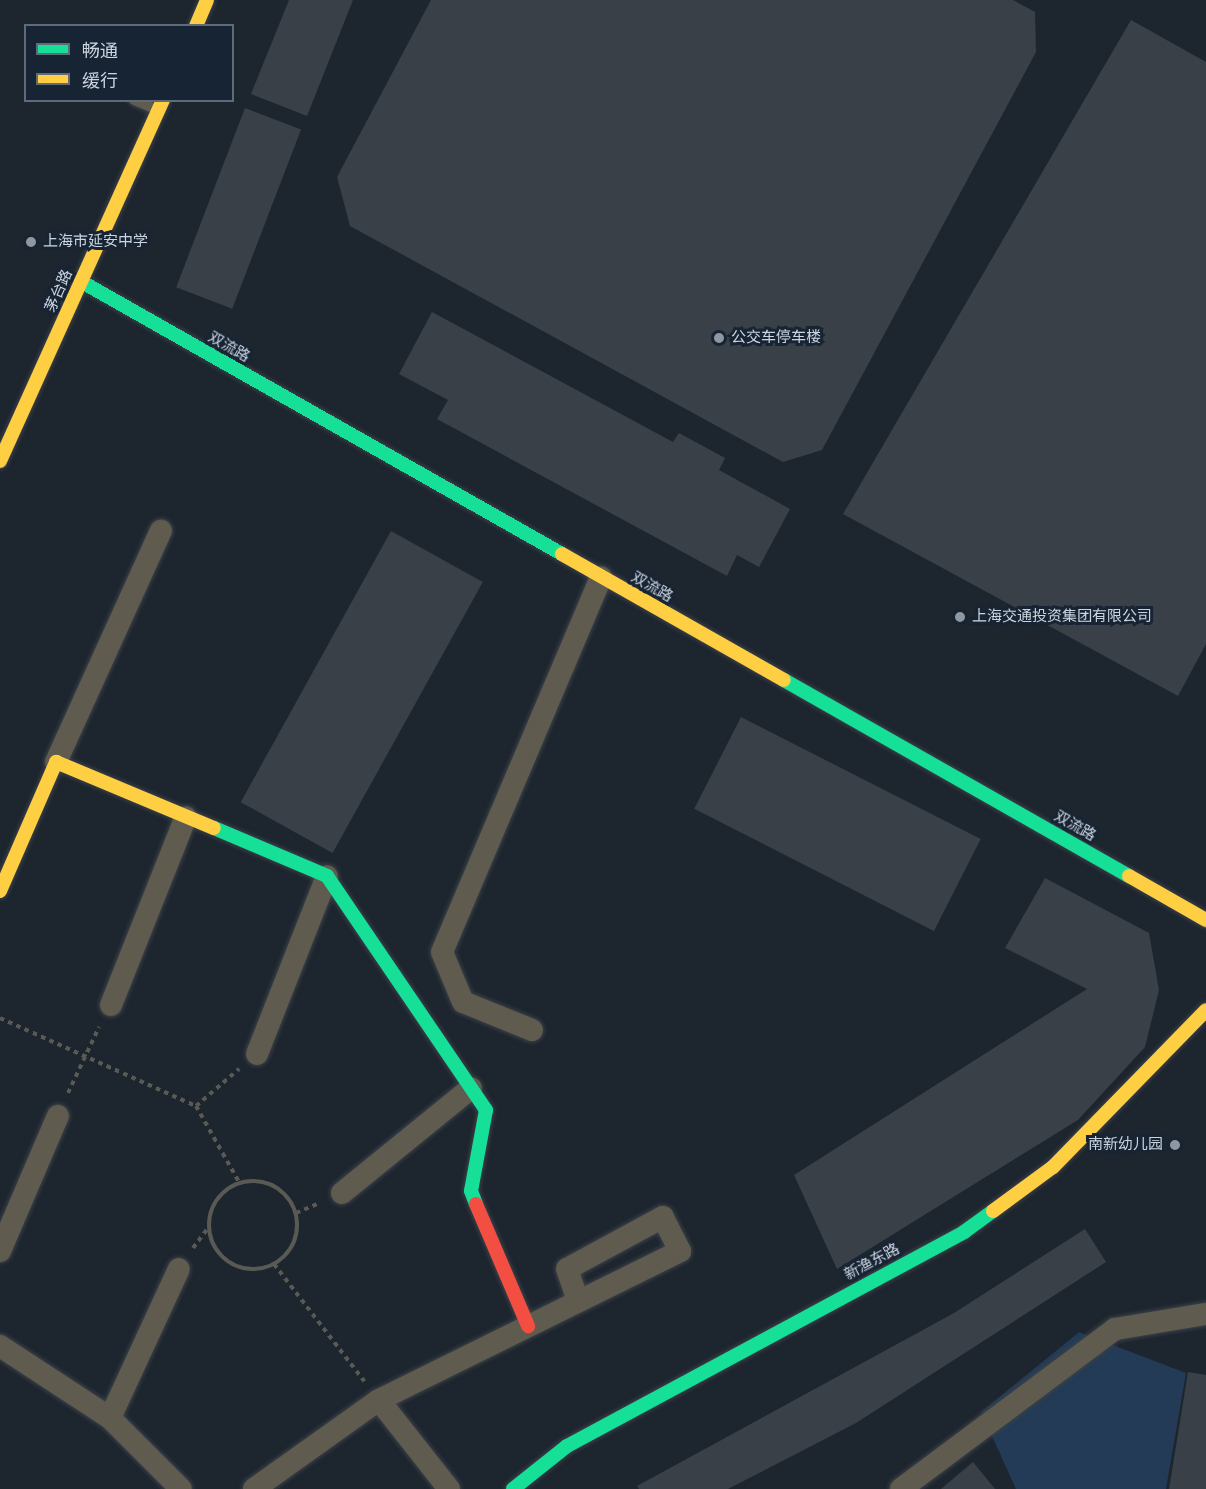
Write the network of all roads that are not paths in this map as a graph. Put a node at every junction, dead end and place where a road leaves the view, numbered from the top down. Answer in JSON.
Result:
{"nodes":[{"id":1,"x":207,"y":0,"type":"edge"},
{"id":2,"x":197,"y":24,"type":"edge"},
{"id":3,"x":145,"y":102,"type":"edge"},
{"id":4,"x":161,"y":105,"type":"edge"},
{"id":5,"x":82,"y":282,"type":"junction"},
{"id":6,"x":0,"y":461,"type":"edge"},
{"id":7,"x":161,"y":531,"type":"dead end"},
{"id":8,"x":601,"y":577,"type":"junction"},
{"id":9,"x":56,"y":762,"type":"junction"},
{"id":10,"x":186,"y":817,"type":"junction"},
{"id":11,"x":327,"y":876,"type":"junction"},
{"id":12,"x":0,"y":891,"type":"edge"},
{"id":13,"x":1206,"y":920,"type":"edge"},
{"id":14,"x":111,"y":1005,"type":"road end"},
{"id":15,"x":1206,"y":1010,"type":"edge"},
{"id":16,"x":532,"y":1030,"type":"dead end"},
{"id":17,"x":257,"y":1054,"type":"road end"},
{"id":18,"x":471,"y":1088,"type":"junction"},
{"id":19,"x":58,"y":1116,"type":"road end"},
{"id":20,"x":342,"y":1193,"type":"dead end"},
{"id":21,"x":0,"y":1251,"type":"edge"},
{"id":22,"x":179,"y":1269,"type":"dead end"},
{"id":23,"x":578,"y":1301,"type":"junction"},
{"id":24,"x":1206,"y":1314,"type":"edge"},
{"id":25,"x":528,"y":1326,"type":"junction"},
{"id":26,"x":0,"y":1346,"type":"edge"},
{"id":27,"x":379,"y":1400,"type":"junction"},
{"id":28,"x":110,"y":1418,"type":"junction"},
{"id":29,"x":181,"y":1489,"type":"edge"},
{"id":30,"x":254,"y":1489,"type":"edge"},
{"id":31,"x":449,"y":1489,"type":"edge"},
{"id":32,"x":513,"y":1489,"type":"edge"},
{"id":33,"x":901,"y":1489,"type":"edge"}],
"edges":[{"from":1,"to":2,"type":"street"},
{"from":3,"to":4,"type":"lane"},
{"from":4,"to":5,"type":"street","name":"茅台路"},
{"from":5,"to":6,"type":"street","name":"茅台路"},
{"from":5,"to":8,"type":"street","name":"双流路"},
{"from":7,"to":9,"type":"street"},
{"from":8,"to":13,"type":"street","name":"双流路"},
{"from":8,"to":16,"type":"street"},
{"from":9,"to":10,"type":"street"},
{"from":9,"to":12,"type":"street"},
{"from":10,"to":11,"type":"street"},
{"from":10,"to":14,"type":"street"},
{"from":11,"to":17,"type":"street"},
{"from":11,"to":18,"type":"street"},
{"from":15,"to":32,"type":"street","name":"新渔东路"},
{"from":18,"to":20,"type":"street"},
{"from":18,"to":25,"type":"street"},
{"from":19,"to":21,"type":"street"},
{"from":22,"to":28,"type":"street"},
{"from":23,"to":23,"type":"street"},
{"from":23,"to":25,"type":"street"},
{"from":24,"to":33,"type":"street"},
{"from":25,"to":27,"type":"street"},
{"from":26,"to":28,"type":"street"},
{"from":27,"to":30,"type":"street"},
{"from":27,"to":31,"type":"street"},
{"from":28,"to":29,"type":"street"}]}
